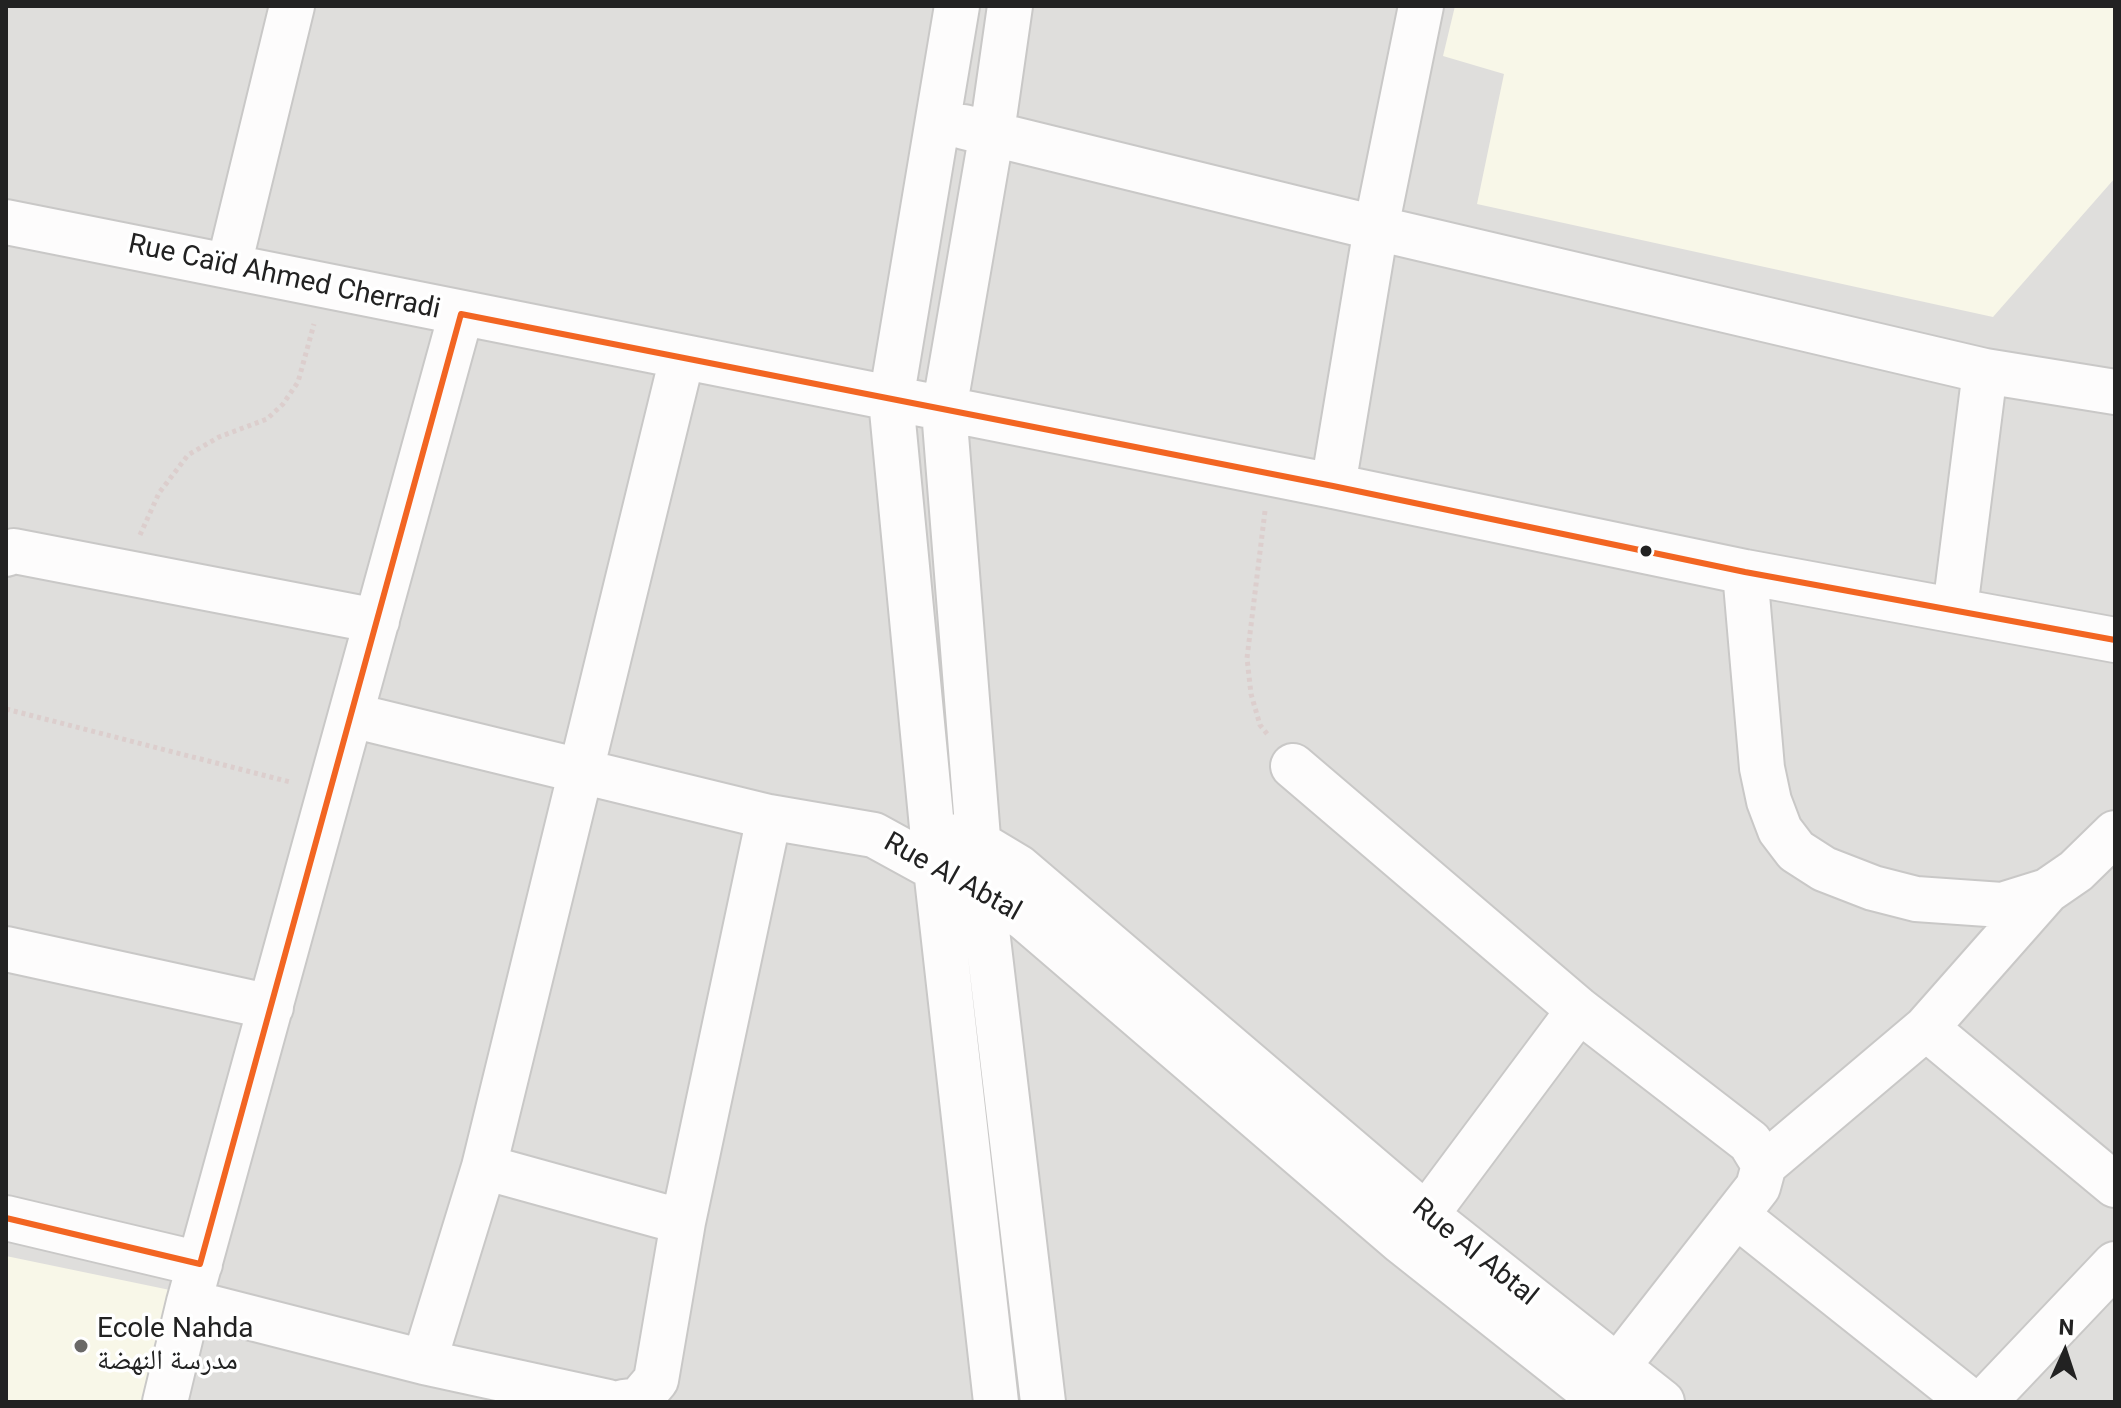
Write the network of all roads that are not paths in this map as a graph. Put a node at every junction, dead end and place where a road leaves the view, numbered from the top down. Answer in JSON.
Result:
{"nodes":[{"id":1,"x":292,"y":6,"type":"edge"},
{"id":2,"x":957,"y":6,"type":"edge"},
{"id":3,"x":1010,"y":6,"type":"edge"},
{"id":4,"x":1421,"y":6,"type":"edge"},
{"id":5,"x":938,"y":122,"type":"junction"},
{"id":6,"x":992,"y":132,"type":"junction"},
{"id":7,"x":6,"y":222,"type":"edge"},
{"id":8,"x":1376,"y":228,"type":"junction"},
{"id":9,"x":229,"y":265,"type":"junction"},
{"id":10,"x":461,"y":314,"type":"junction"},
{"id":11,"x":682,"y":358,"type":"junction"},
{"id":12,"x":1985,"y":371,"type":"junction"},
{"id":13,"x":2115,"y":392,"type":"edge"},
{"id":14,"x":891,"y":400,"type":"junction"},
{"id":15,"x":944,"y":410,"type":"junction"},
{"id":16,"x":1333,"y":486,"type":"junction"},
{"id":17,"x":9,"y":548,"type":"edge"},
{"id":18,"x":1745,"y":572,"type":"junction"},
{"id":19,"x":1955,"y":609,"type":"junction"},
{"id":20,"x":377,"y":621,"type":"junction"},
{"id":21,"x":2115,"y":640,"type":"edge"},
{"id":22,"x":351,"y":715,"type":"junction"},
{"id":23,"x":1293,"y":766,"type":"road end"},
{"id":24,"x":582,"y":770,"type":"junction"},
{"id":25,"x":769,"y":817,"type":"junction"},
{"id":26,"x":2115,"y":833,"type":"edge"},
{"id":27,"x":978,"y":843,"type":"junction"},
{"id":28,"x":934,"y":848,"type":"junction"},
{"id":29,"x":982,"y":888,"type":"junction"},
{"id":30,"x":2047,"y":891,"type":"junction"},
{"id":31,"x":6,"y":949,"type":"edge"},
{"id":32,"x":271,"y":1007,"type":"junction"},
{"id":33,"x":1579,"y":1010,"type":"junction"},
{"id":34,"x":1926,"y":1028,"type":"junction"},
{"id":35,"x":1764,"y":1165,"type":"junction"},
{"id":36,"x":484,"y":1167,"type":"junction"},
{"id":37,"x":2115,"y":1185,"type":"edge"},
{"id":38,"x":1736,"y":1215,"type":"junction"},
{"id":39,"x":6,"y":1218,"type":"edge"},
{"id":40,"x":683,"y":1222,"type":"junction"},
{"id":41,"x":1414,"y":1229,"type":"junction"},
{"id":42,"x":2115,"y":1264,"type":"edge"},
{"id":43,"x":195,"y":1283,"type":"junction"},
{"id":44,"x":424,"y":1362,"type":"junction"},
{"id":45,"x":1606,"y":1388,"type":"edge"},
{"id":46,"x":165,"y":1402,"type":"edge"},
{"id":47,"x":608,"y":1402,"type":"edge"},
{"id":48,"x":623,"y":1402,"type":"edge"},
{"id":49,"x":996,"y":1402,"type":"edge"},
{"id":50,"x":1043,"y":1402,"type":"edge"},
{"id":51,"x":1662,"y":1402,"type":"edge"},
{"id":52,"x":1971,"y":1402,"type":"edge"},
{"id":53,"x":1984,"y":1402,"type":"edge"}],
"edges":[{"from":1,"to":9,"type":"street"},
{"from":2,"to":5,"type":"street"},
{"from":3,"to":6,"type":"street"},
{"from":4,"to":8,"type":"street"},
{"from":5,"to":6,"type":"street"},
{"from":5,"to":14,"type":"street"},
{"from":6,"to":8,"type":"street"},
{"from":6,"to":15,"type":"street"},
{"from":7,"to":9,"type":"street","name":"Rue Caïd Ahmed Cherradi"},
{"from":8,"to":12,"type":"street"},
{"from":8,"to":16,"type":"street"},
{"from":9,"to":10,"type":"street","name":"Rue Caïd Ahmed Cherradi"},
{"from":10,"to":11,"type":"street","name":"Rue Caïd Ahmed Cherradi"},
{"from":10,"to":20,"type":"street"},
{"from":11,"to":14,"type":"street","name":"Rue Caïd Ahmed Cherradi"},
{"from":11,"to":24,"type":"street"},
{"from":12,"to":13,"type":"street"},
{"from":12,"to":19,"type":"street"},
{"from":14,"to":15,"type":"street","name":"Rue Caïd Ahmed Cherradi"},
{"from":14,"to":28,"type":"street"},
{"from":15,"to":16,"type":"street","name":"Rue Caïd Ahmed Cherradi"},
{"from":15,"to":27,"type":"street"},
{"from":16,"to":18,"type":"street","name":"Rue Caïd Ahmed Cherradi"},
{"from":17,"to":20,"type":"street"},
{"from":18,"to":19,"type":"street","name":"Rue Caïd Ahmed Cherradi"},
{"from":18,"to":30,"type":"street"},
{"from":19,"to":21,"type":"street","name":"Rue Caïd Ahmed Cherradi"},
{"from":20,"to":22,"type":"street"},
{"from":22,"to":24,"type":"street","name":"Rue Al Abtal"},
{"from":22,"to":32,"type":"street"},
{"from":23,"to":33,"type":"street"},
{"from":24,"to":25,"type":"street","name":"Rue Al Abtal"},
{"from":24,"to":36,"type":"street"},
{"from":25,"to":28,"type":"street","name":"Rue Al Abtal"},
{"from":25,"to":40,"type":"street"},
{"from":26,"to":30,"type":"street"},
{"from":27,"to":28,"type":"street","name":"Rue Al Abtal"},
{"from":27,"to":29,"type":"street"},
{"from":27,"to":41,"type":"street","name":"Rue Al Abtal"},
{"from":28,"to":29,"type":"street","name":"Rue Al Abtal"},
{"from":28,"to":49,"type":"street"},
{"from":29,"to":41,"type":"street","name":"Rue Al Abtal"},
{"from":29,"to":50,"type":"street"},
{"from":30,"to":34,"type":"street"},
{"from":31,"to":32,"type":"street"},
{"from":32,"to":43,"type":"street"},
{"from":33,"to":35,"type":"street"},
{"from":33,"to":41,"type":"street"},
{"from":34,"to":35,"type":"street"},
{"from":34,"to":37,"type":"street"},
{"from":35,"to":38,"type":"street"},
{"from":36,"to":40,"type":"street"},
{"from":36,"to":44,"type":"street"},
{"from":38,"to":45,"type":"street"},
{"from":38,"to":52,"type":"street"},
{"from":39,"to":43,"type":"street"},
{"from":40,"to":48,"type":"street"},
{"from":41,"to":45,"type":"street","name":"Rue Al Abtal"},
{"from":42,"to":53,"type":"street"},
{"from":43,"to":44,"type":"street"},
{"from":43,"to":46,"type":"street"},
{"from":44,"to":47,"type":"street"},
{"from":45,"to":51,"type":"street","name":"Rue Al Abtal"}]}
